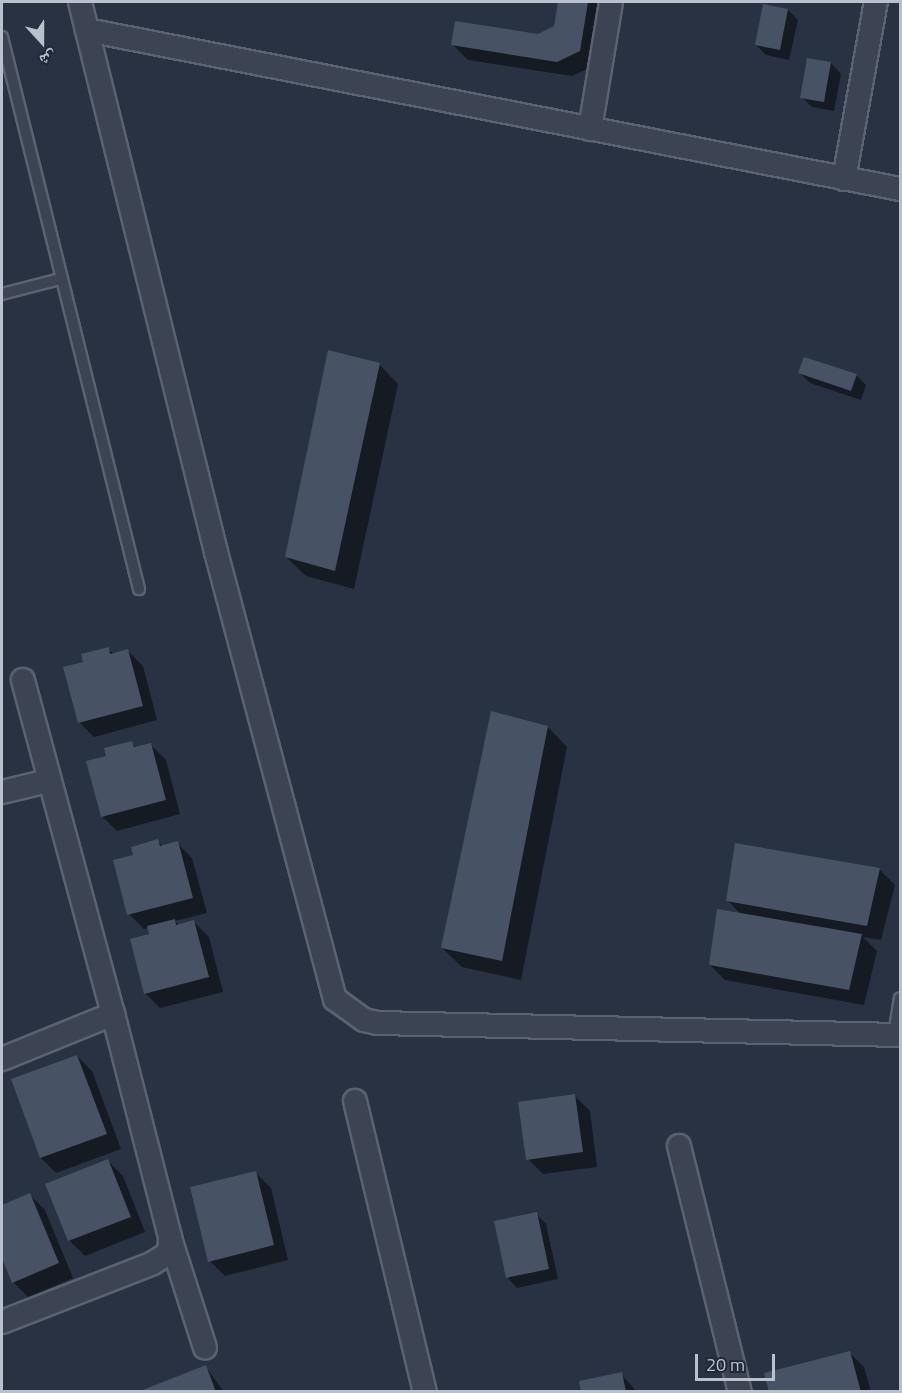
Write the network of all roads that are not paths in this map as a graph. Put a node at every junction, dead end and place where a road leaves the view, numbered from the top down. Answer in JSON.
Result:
{"nodes":[{"id":1,"x":80,"y":2,"type":"edge"},
{"id":2,"x":611,"y":2,"type":"edge"},
{"id":3,"x":876,"y":2,"type":"edge"},
{"id":4,"x":87,"y":30,"type":"junction"},
{"id":5,"x":2,"y":37,"type":"edge"},
{"id":6,"x":590,"y":129,"type":"junction"},
{"id":7,"x":844,"y":178,"type":"junction"},
{"id":8,"x":900,"y":189,"type":"edge"},
{"id":9,"x":60,"y":279,"type":"junction"},
{"id":10,"x":2,"y":294,"type":"edge"},
{"id":11,"x":139,"y":589,"type":"dead end"},
{"id":12,"x":23,"y":680,"type":"dead end"},
{"id":13,"x":48,"y":782,"type":"junction"},
{"id":14,"x":2,"y":792,"type":"edge"},
{"id":15,"x":900,"y":998,"type":"edge"},
{"id":16,"x":113,"y":1014,"type":"junction"},
{"id":17,"x":897,"y":1035,"type":"edge"},
{"id":18,"x":2,"y":1059,"type":"edge"},
{"id":19,"x":355,"y":1101,"type":"dead end"},
{"id":20,"x":679,"y":1146,"type":"dead end"},
{"id":21,"x":170,"y":1236,"type":"junction"},
{"id":22,"x":2,"y":1322,"type":"edge"},
{"id":23,"x":205,"y":1348,"type":"dead end"},
{"id":24,"x":425,"y":1392,"type":"edge"},
{"id":25,"x":740,"y":1392,"type":"edge"}],
"edges":[{"from":1,"to":4,"type":"street"},
{"from":2,"to":6,"type":"street"},
{"from":3,"to":7,"type":"street"},
{"from":4,"to":6,"type":"street"},
{"from":4,"to":17,"type":"street"},
{"from":5,"to":9,"type":"lane"},
{"from":6,"to":7,"type":"street"},
{"from":7,"to":8,"type":"street"},
{"from":9,"to":10,"type":"lane"},
{"from":9,"to":11,"type":"lane"},
{"from":12,"to":13,"type":"street"},
{"from":13,"to":14,"type":"street"},
{"from":13,"to":16,"type":"street"},
{"from":15,"to":17,"type":"lane"},
{"from":16,"to":18,"type":"street"},
{"from":16,"to":21,"type":"street"},
{"from":19,"to":24,"type":"street"},
{"from":20,"to":25,"type":"street"},
{"from":21,"to":22,"type":"street"},
{"from":21,"to":23,"type":"street"}]}
